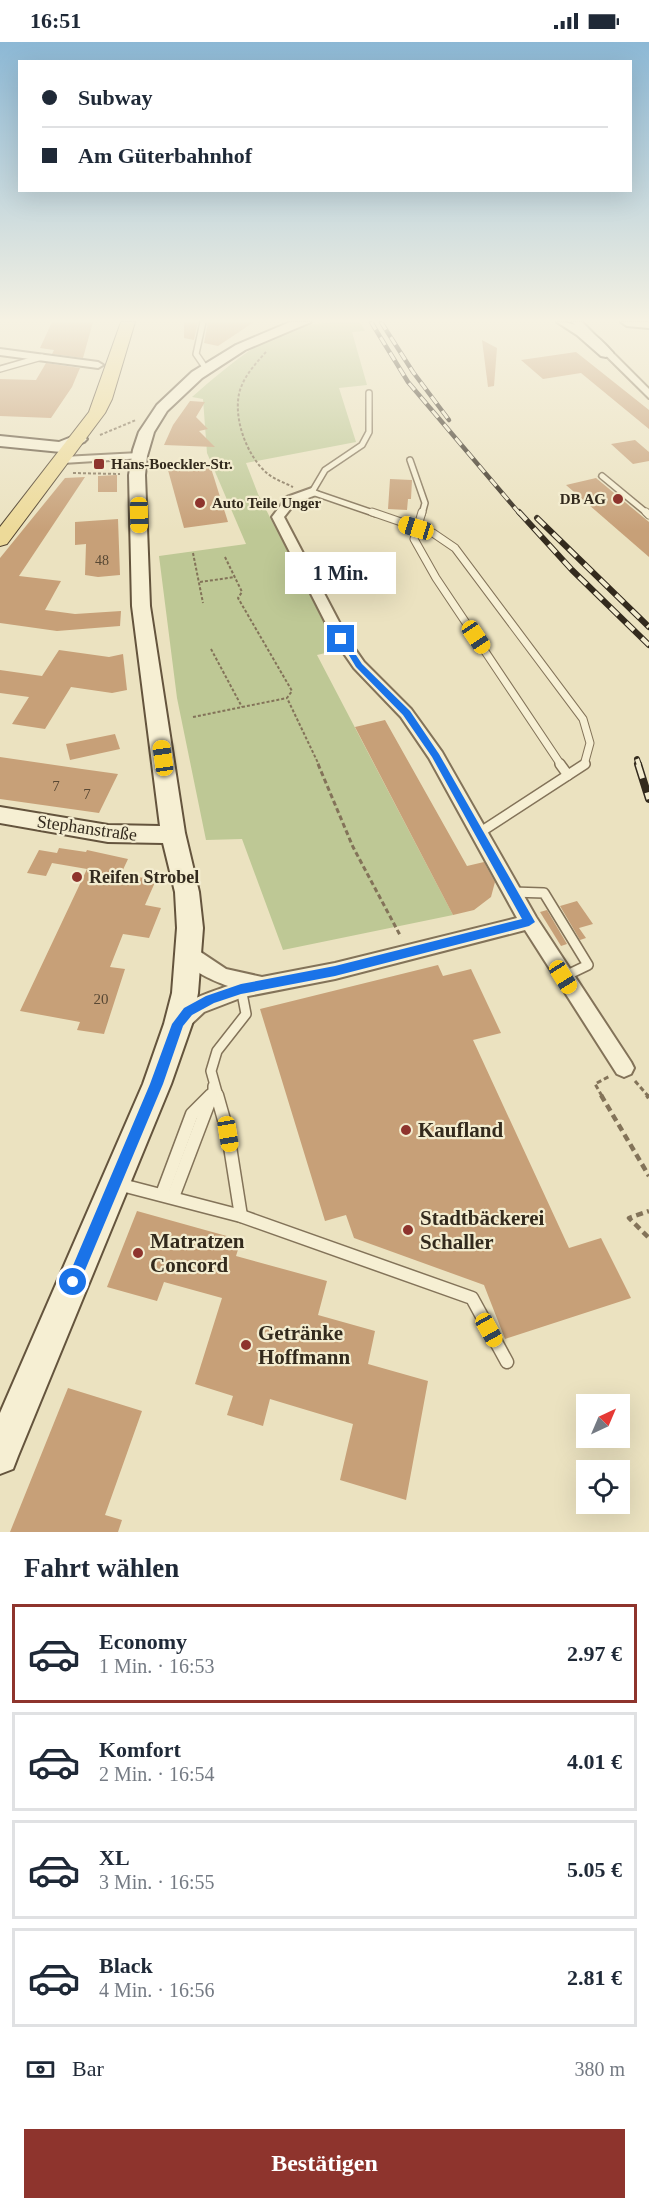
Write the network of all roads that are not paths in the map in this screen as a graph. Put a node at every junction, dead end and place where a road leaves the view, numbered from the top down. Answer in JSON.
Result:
{"nodes":[{"id":1,"x":89,"y":392,"type":"edge"},
{"id":2,"x":106,"y":392,"type":"edge"},
{"id":3,"x":182,"y":392,"type":"edge"},
{"id":4,"x":369,"y":393,"type":"dead end"},
{"id":5,"x":0,"y":441,"type":"edge"},
{"id":6,"x":57,"y":459,"type":"junction"},
{"id":7,"x":410,"y":460,"type":"dead end"},
{"id":8,"x":138,"y":465,"type":"junction"},
{"id":9,"x":602,"y":476,"type":"dead end"},
{"id":10,"x":312,"y":492,"type":"junction"},
{"id":11,"x":649,"y":515,"type":"edge"},
{"id":12,"x":0,"y":516,"type":"edge"},
{"id":13,"x":416,"y":528,"type":"junction"},
{"id":14,"x":0,"y":540,"type":"edge"},
{"id":15,"x":568,"y":775,"type":"junction"},
{"id":16,"x":0,"y":815,"type":"edge"},
{"id":17,"x":173,"y":833,"type":"junction"},
{"id":18,"x":479,"y":833,"type":"junction"},
{"id":19,"x":512,"y":892,"type":"junction"},
{"id":20,"x":529,"y":922,"type":"junction"},
{"id":21,"x":190,"y":953,"type":"junction"},
{"id":22,"x":563,"y":977,"type":"junction"},
{"id":23,"x":240,"y":985,"type":"junction"},
{"id":24,"x":178,"y":1024,"type":"junction"},
{"id":25,"x":624,"y":1068,"type":"road end"},
{"id":26,"x":213,"y":1088,"type":"junction"},
{"id":27,"x":114,"y":1183,"type":"junction"},
{"id":28,"x":167,"y":1196,"type":"junction"},
{"id":29,"x":241,"y":1216,"type":"junction"},
{"id":30,"x":507,"y":1362,"type":"dead end"},
{"id":31,"x":0,"y":1456,"type":"edge"}],
"edges":[{"from":1,"to":6,"type":"main road"},
{"from":2,"to":6,"type":"main road"},
{"from":3,"to":8,"type":"main road"},
{"from":4,"to":10,"type":"lane"},
{"from":5,"to":6,"type":"main road"},
{"from":6,"to":8,"type":"street"},
{"from":6,"to":12,"type":"main road"},
{"from":6,"to":14,"type":"main road"},
{"from":7,"to":13,"type":"lane"},
{"from":8,"to":17,"type":"main road"},
{"from":9,"to":11,"type":"lane"},
{"from":10,"to":13,"type":"lane"},
{"from":10,"to":18,"type":"street"},
{"from":13,"to":15,"type":"lane"},
{"from":13,"to":15,"type":"lane"},
{"from":15,"to":18,"type":"lane"},
{"from":16,"to":17,"type":"main road","name":"Stephanstraße"},
{"from":17,"to":21,"type":"main road"},
{"from":18,"to":19,"type":"street"},
{"from":19,"to":20,"type":"street"},
{"from":19,"to":22,"type":"lane"},
{"from":20,"to":22,"type":"street"},
{"from":20,"to":23,"type":"street"},
{"from":21,"to":23,"type":"street"},
{"from":21,"to":24,"type":"main road"},
{"from":22,"to":25,"type":"street"},
{"from":23,"to":24,"type":"street"},
{"from":23,"to":26,"type":"lane"},
{"from":24,"to":27,"type":"main road"},
{"from":26,"to":28,"type":"lane"},
{"from":26,"to":29,"type":"lane"},
{"from":27,"to":28,"type":"lane"},
{"from":27,"to":31,"type":"main road"},
{"from":28,"to":29,"type":"lane"},
{"from":29,"to":30,"type":"lane"}]}
